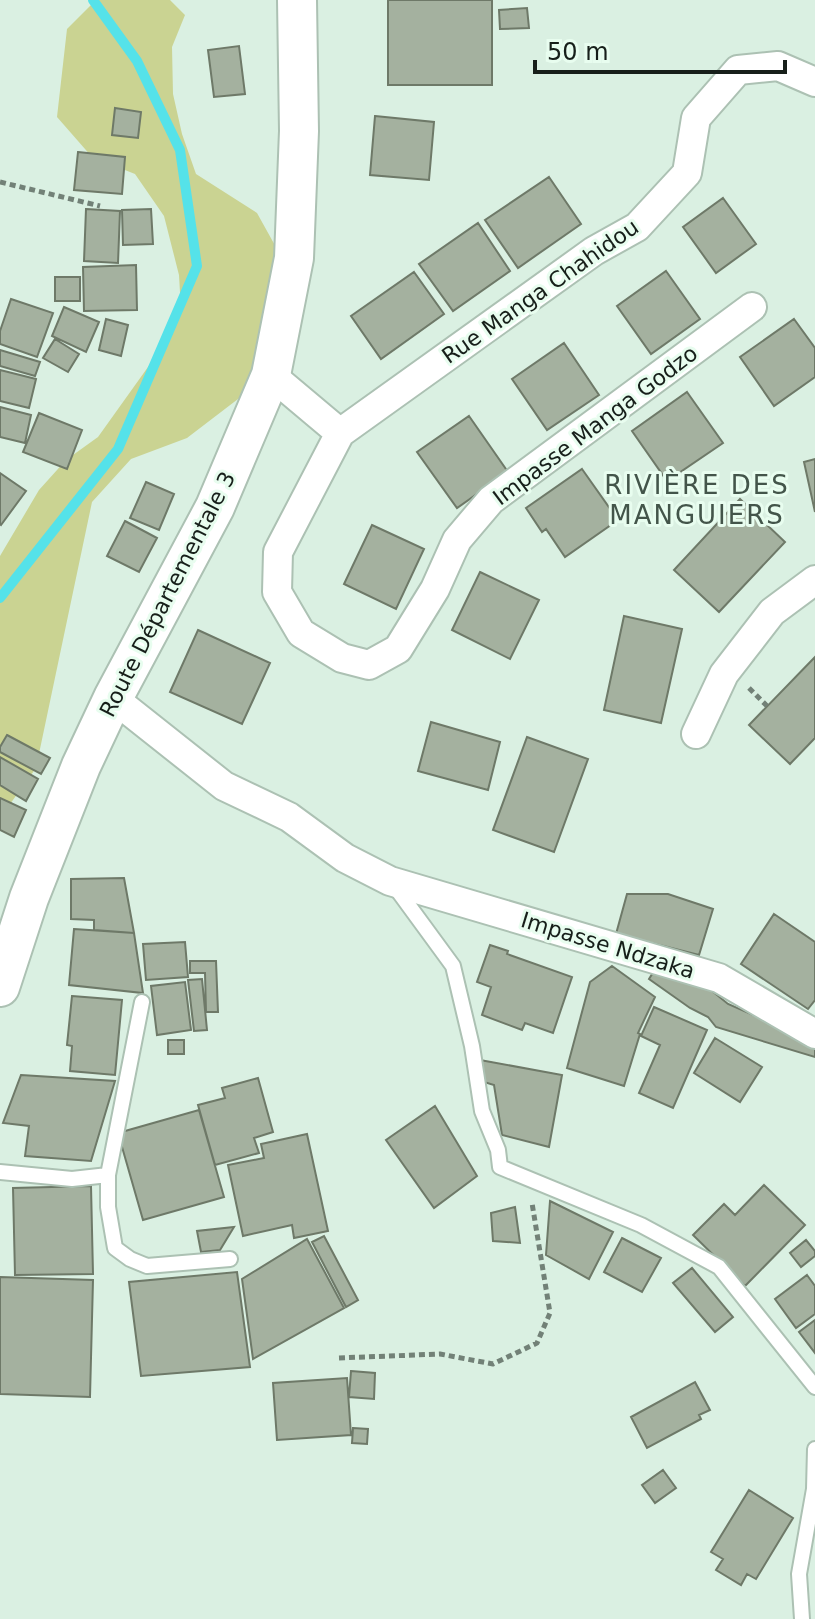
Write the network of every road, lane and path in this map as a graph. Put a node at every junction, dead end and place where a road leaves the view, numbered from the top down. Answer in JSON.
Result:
{"nodes":[{"id":1,"x":297,"y":0,"type":"edge"},
{"id":2,"x":815,"y":82,"type":"edge"},
{"id":3,"x":0,"y":182,"type":"edge"},
{"id":4,"x":100,"y":206,"type":"dead end"},
{"id":5,"x":752,"y":307,"type":"dead end"},
{"id":6,"x":271,"y":375,"type":"junction"},
{"id":7,"x":340,"y":433,"type":"junction"},
{"id":8,"x":815,"y":580,"type":"edge"},
{"id":9,"x":113,"y":698,"type":"junction"},
{"id":10,"x":696,"y":734,"type":"dead end"},
{"id":11,"x":390,"y":881,"type":"junction"},
{"id":12,"x":0,"y":987,"type":"edge"},
{"id":13,"x":142,"y":1002,"type":"dead end"},
{"id":14,"x":815,"y":1034,"type":"edge"},
{"id":15,"x":0,"y":1172,"type":"edge"},
{"id":16,"x":108,"y":1175,"type":"junction"},
{"id":17,"x":528,"y":1179,"type":"junction"},
{"id":18,"x":230,"y":1259,"type":"dead end"},
{"id":19,"x":339,"y":1358,"type":"dead end"},
{"id":20,"x":815,"y":1387,"type":"edge"},
{"id":21,"x":815,"y":1449,"type":"edge"},
{"id":22,"x":802,"y":1619,"type":"edge"}],
"edges":[{"from":1,"to":6,"type":"main road","name":"Route Départementale 3"},
{"from":2,"to":7,"type":"street","name":"Rue Manga Chahidou"},
{"from":3,"to":4,"type":"path"},
{"from":5,"to":7,"type":"street","name":"Impasse Manga Godzo"},
{"from":6,"to":7,"type":"street"},
{"from":6,"to":9,"type":"main road","name":"Route Départementale 3"},
{"from":8,"to":10,"type":"street"},
{"from":9,"to":11,"type":"street","name":"Impasse Ndzaka"},
{"from":9,"to":12,"type":"main road","name":"Route Départementale 3"},
{"from":11,"to":14,"type":"street","name":"Impasse Ndzaka"},
{"from":11,"to":17,"type":"lane"},
{"from":13,"to":16,"type":"lane"},
{"from":15,"to":16,"type":"lane"},
{"from":16,"to":18,"type":"lane"},
{"from":17,"to":19,"type":"path"},
{"from":17,"to":20,"type":"lane"},
{"from":21,"to":22,"type":"lane"}]}
